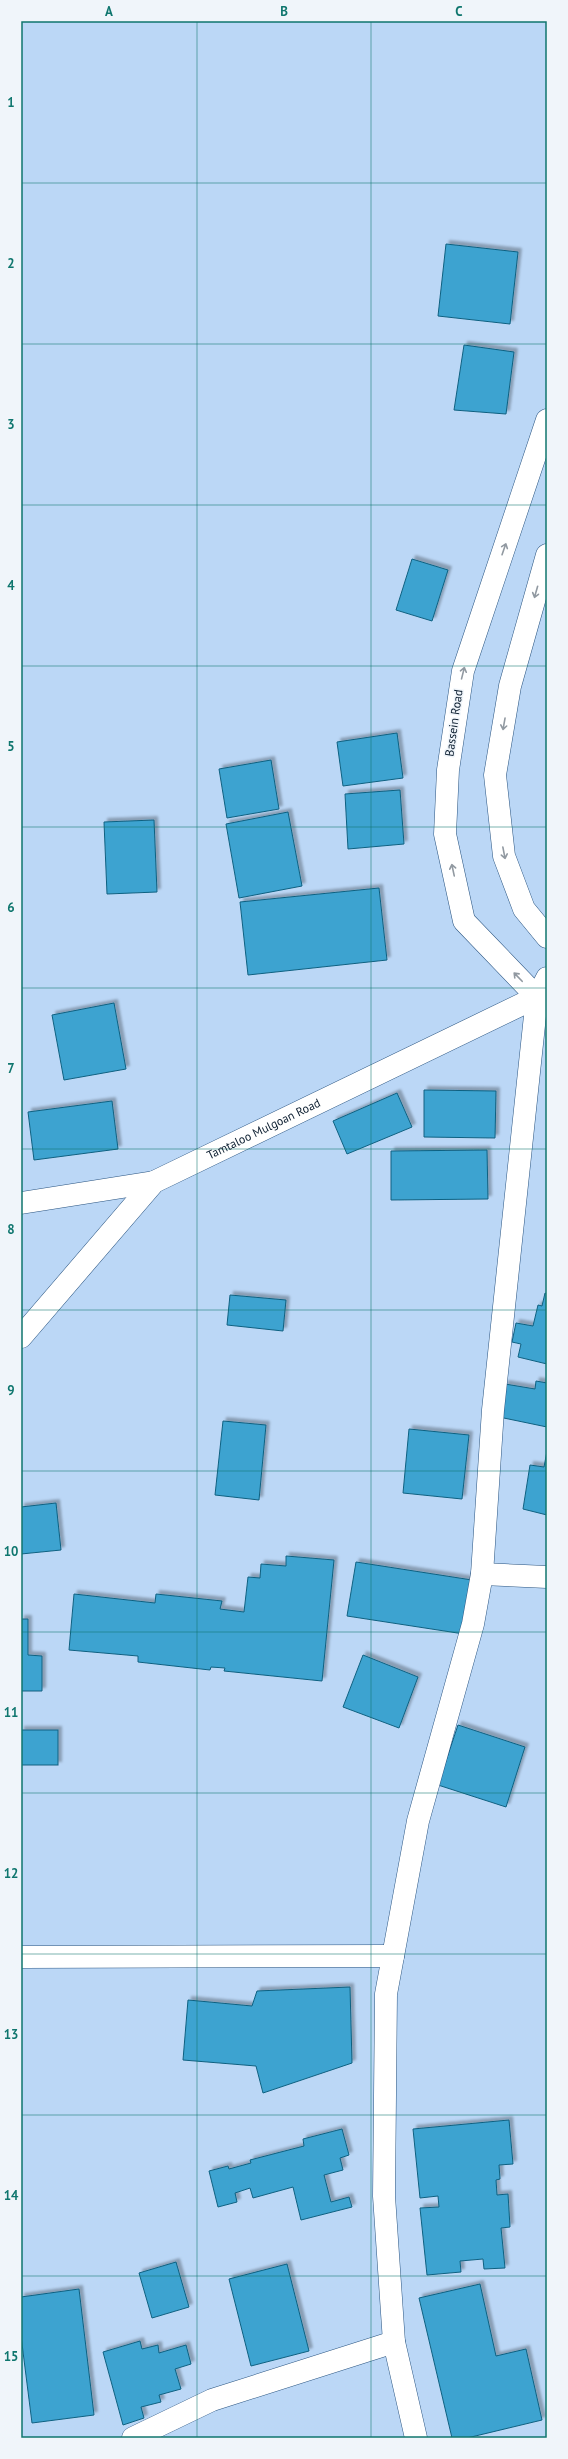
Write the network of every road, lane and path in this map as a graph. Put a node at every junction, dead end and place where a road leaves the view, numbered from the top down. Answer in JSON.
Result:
{"nodes":[{"id":1,"x":547,"y":420,"type":"edge"},
{"id":2,"x":547,"y":555,"type":"edge"},
{"id":3,"x":547,"y":937,"type":"edge"},
{"id":4,"x":547,"y":978,"type":"edge"},
{"id":5,"x":542,"y":1000,"type":"edge"},
{"id":6,"x":154,"y":1182,"type":"junction"},
{"id":7,"x":21,"y":1203,"type":"edge"},
{"id":8,"x":21,"y":1337,"type":"edge"},
{"id":9,"x":482,"y":1574,"type":"junction"},
{"id":10,"x":547,"y":1577,"type":"edge"},
{"id":11,"x":21,"y":1956,"type":"edge"},
{"id":12,"x":393,"y":1956,"type":"junction"},
{"id":13,"x":394,"y":2342,"type":"junction"},
{"id":14,"x":133,"y":2438,"type":"edge"},
{"id":15,"x":416,"y":2438,"type":"edge"}],
"edges":[{"from":5,"to":1,"type":"street","name":"Bassein Road","one_way":true},
{"from":2,"to":3,"type":"street","one_way":true},
{"from":4,"to":5,"type":"street"},
{"from":5,"to":6,"type":"street","name":"Tamtaloo Mulgoan Road"},
{"from":5,"to":9,"type":"street"},
{"from":6,"to":7,"type":"street"},
{"from":6,"to":8,"type":"street","name":"Tamtaloo Mulgoan Road"},
{"from":9,"to":10,"type":"street"},
{"from":9,"to":12,"type":"street"},
{"from":11,"to":12,"type":"street"},
{"from":12,"to":13,"type":"street"},
{"from":13,"to":14,"type":"street"},
{"from":13,"to":15,"type":"street"}]}
